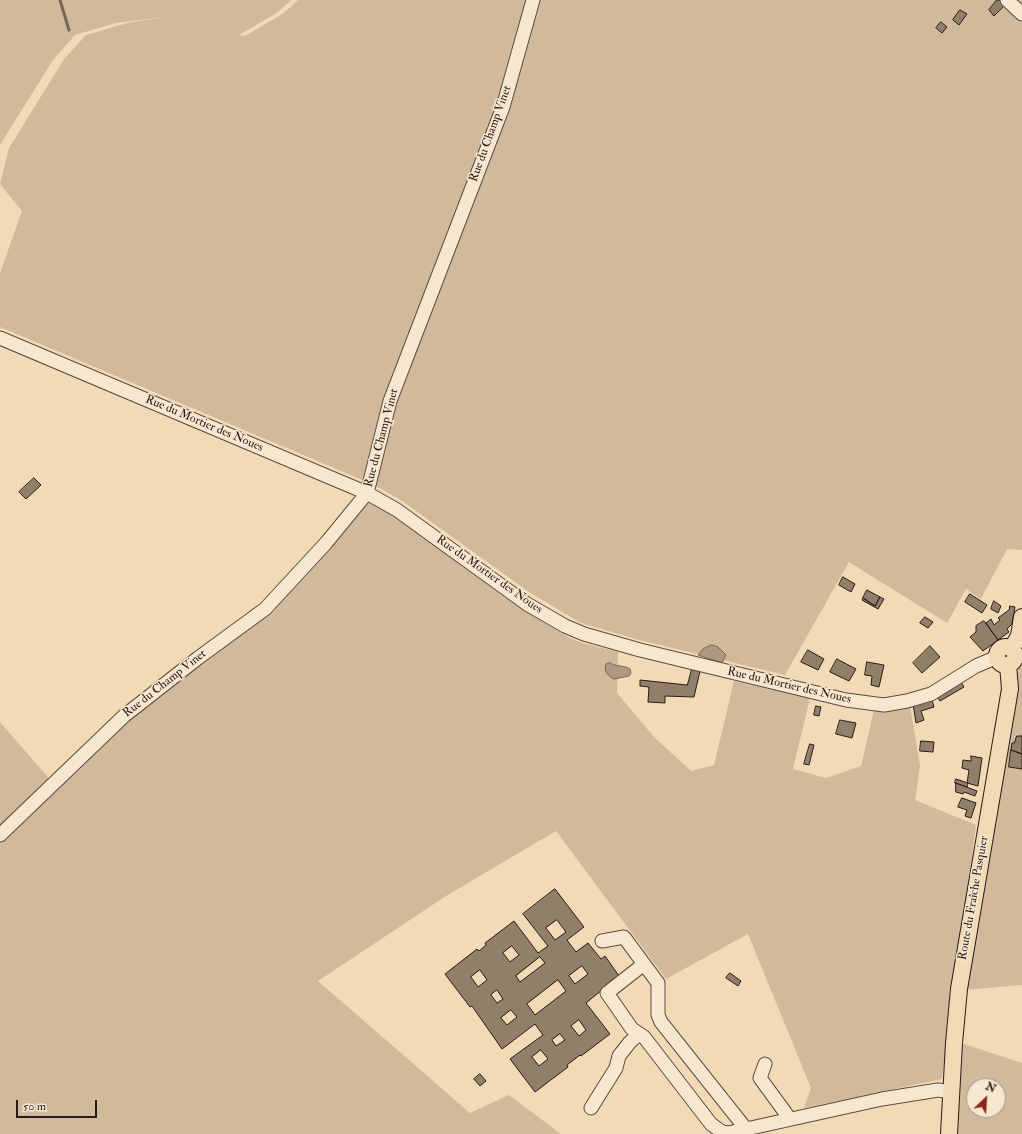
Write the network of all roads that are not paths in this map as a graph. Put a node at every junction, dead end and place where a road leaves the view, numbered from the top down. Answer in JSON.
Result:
{"nodes":[{"id":1,"x":533,"y":0,"type":"edge"},
{"id":2,"x":1008,"y":0,"type":"edge"},
{"id":3,"x":1022,"y":14,"type":"edge"},
{"id":4,"x":0,"y":338,"type":"edge"},
{"id":5,"x":367,"y":493,"type":"junction"},
{"id":6,"x":1022,"y":617,"type":"edge"},
{"id":7,"x":1018,"y":640,"type":"edge"},
{"id":8,"x":1003,"y":661,"type":"junction"},
{"id":9,"x":0,"y":835,"type":"edge"},
{"id":10,"x":602,"y":941,"type":"dead end"},
{"id":11,"x":644,"y":964,"type":"junction"},
{"id":12,"x":639,"y":1034,"type":"junction"},
{"id":13,"x":765,"y":1064,"type":"dead end"},
{"id":14,"x":951,"y":1092,"type":"junction"},
{"id":15,"x":591,"y":1108,"type":"dead end"},
{"id":16,"x":790,"y":1120,"type":"junction"},
{"id":17,"x":746,"y":1129,"type":"junction"},
{"id":18,"x":949,"y":1134,"type":"edge"}],
"edges":[{"from":1,"to":5,"type":"street","name":"Rue du Champ Vinet"},
{"from":2,"to":3,"type":"street"},
{"from":4,"to":5,"type":"street","name":"Rue du Mortier des Noues"},
{"from":5,"to":8,"type":"street","name":"Rue du Mortier des Noues"},
{"from":5,"to":9,"type":"street","name":"Rue du Champ Vinet"},
{"from":6,"to":7,"type":"main road"},
{"from":7,"to":8,"type":"main road"},
{"from":8,"to":14,"type":"main road","name":"Route du Fraîche Pasquier"},
{"from":10,"to":11,"type":"street"},
{"from":11,"to":12,"type":"street"},
{"from":11,"to":17,"type":"street"},
{"from":12,"to":15,"type":"street"},
{"from":12,"to":17,"type":"street"},
{"from":13,"to":16,"type":"street"},
{"from":14,"to":16,"type":"street"},
{"from":14,"to":18,"type":"main road","name":"Route du Fraîche Pasquier"},
{"from":16,"to":17,"type":"street"}]}
